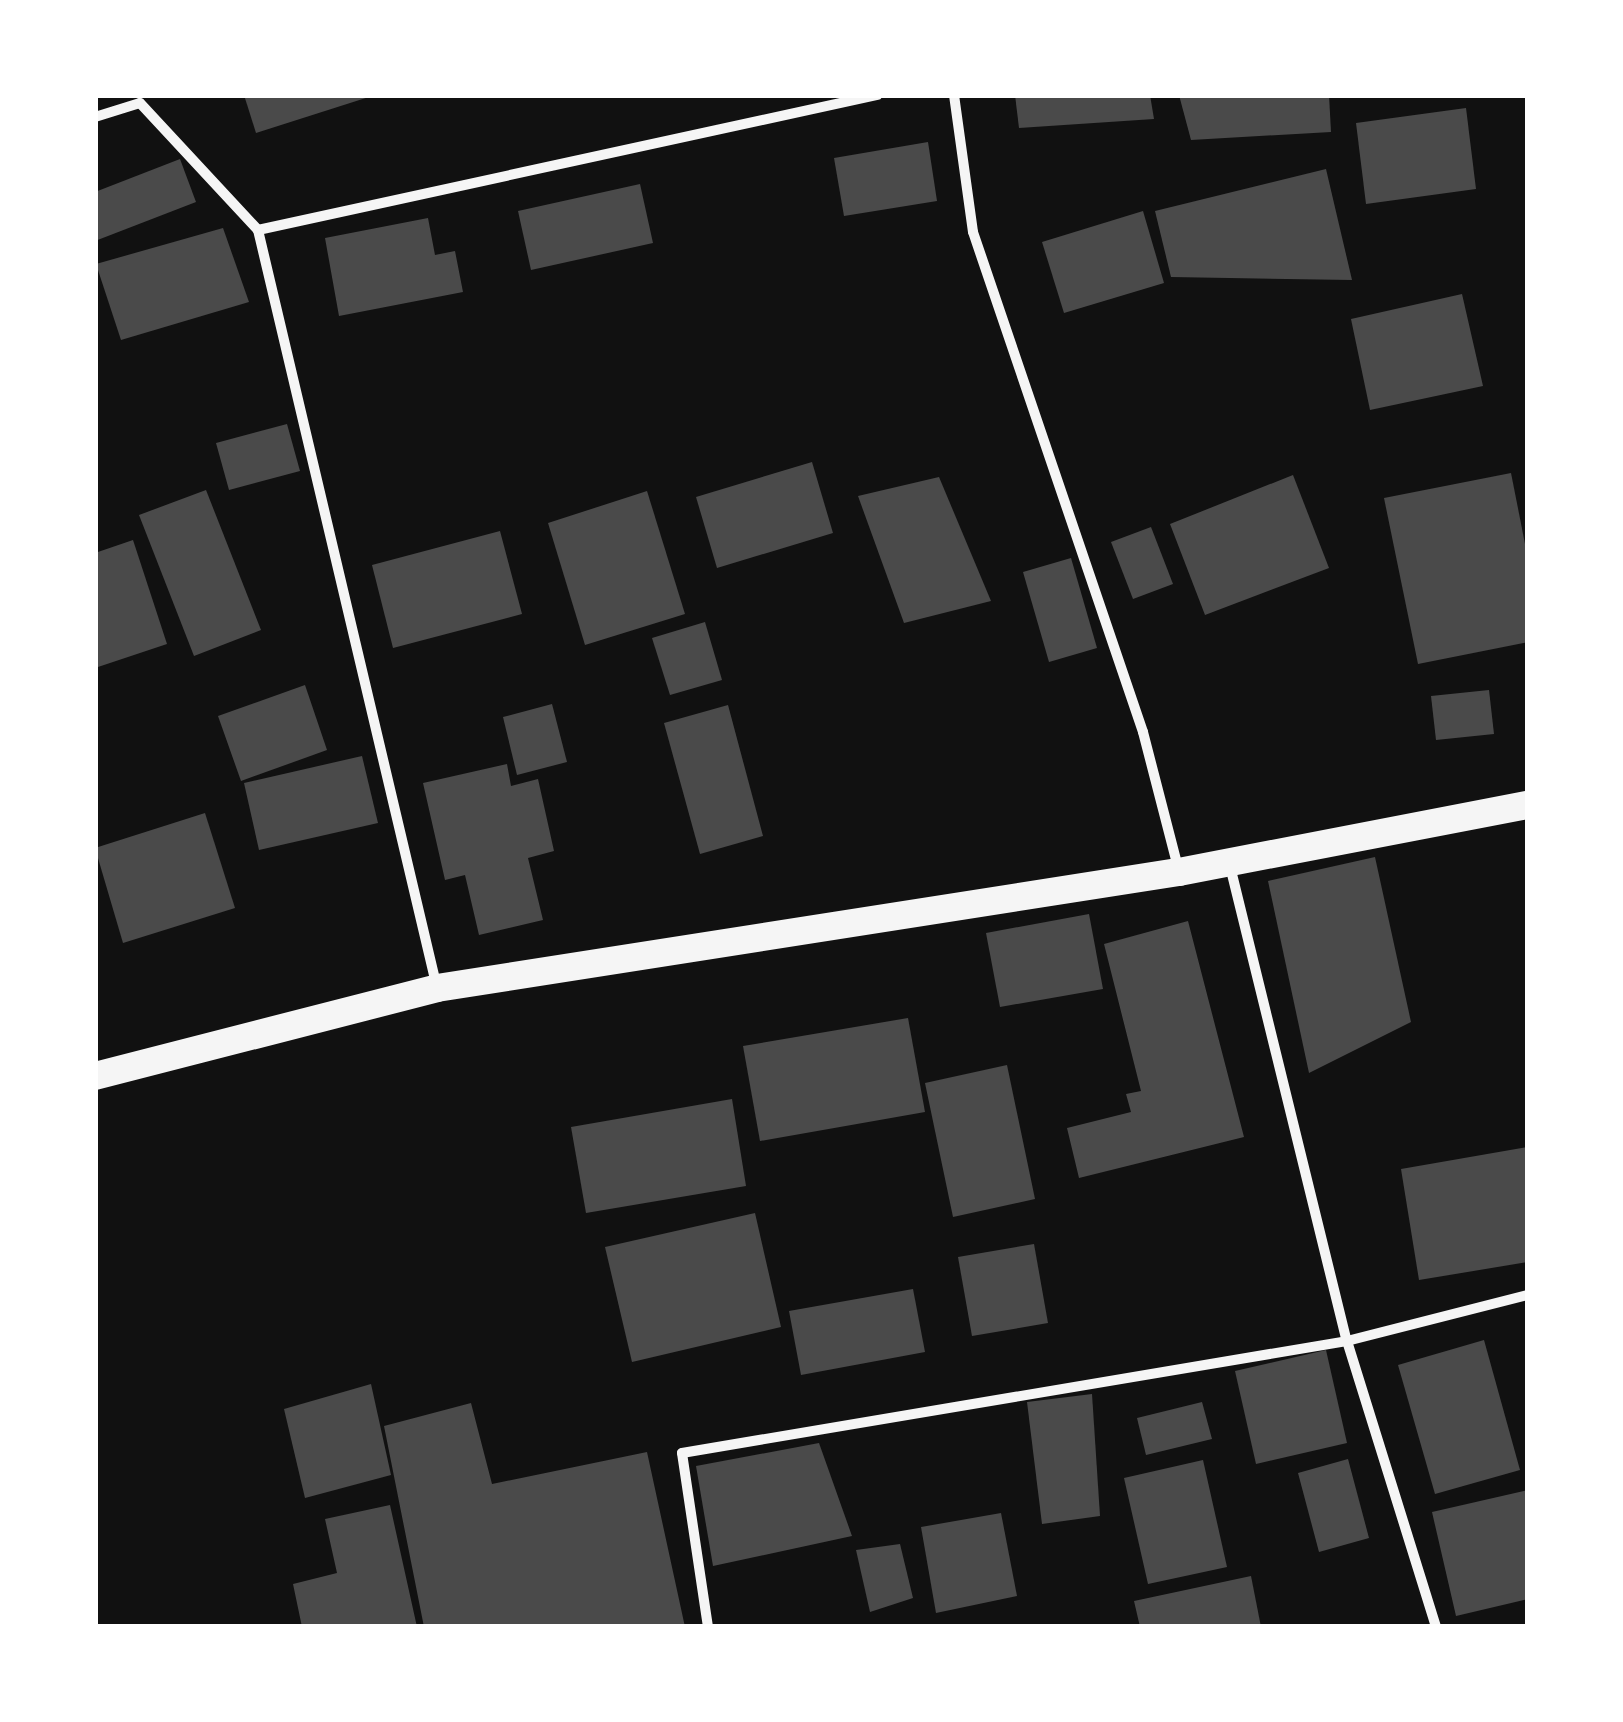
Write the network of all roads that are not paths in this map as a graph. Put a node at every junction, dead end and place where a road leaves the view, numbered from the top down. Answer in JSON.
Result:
{"nodes":[{"id":1,"x":877,"y":95,"type":"edge"},
{"id":2,"x":954,"y":95,"type":"edge"},
{"id":3,"x":139,"y":99,"type":"edge"},
{"id":4,"x":95,"y":117,"type":"edge"},
{"id":5,"x":258,"y":230,"type":"junction"},
{"id":6,"x":1528,"y":806,"type":"edge"},
{"id":7,"x":1229,"y":860,"type":"junction"},
{"id":8,"x":1179,"y":872,"type":"junction"},
{"id":9,"x":437,"y":988,"type":"junction"},
{"id":10,"x":95,"y":1076,"type":"edge"},
{"id":11,"x":1528,"y":1295,"type":"edge"},
{"id":12,"x":1347,"y":1340,"type":"junction"},
{"id":13,"x":708,"y":1627,"type":"edge"},
{"id":14,"x":1436,"y":1627,"type":"edge"}],
"edges":[{"from":1,"to":5,"type":"street"},
{"from":2,"to":8,"type":"street"},
{"from":3,"to":4,"type":"street"},
{"from":3,"to":5,"type":"street"},
{"from":5,"to":9,"type":"street"},
{"from":6,"to":7,"type":"highway"},
{"from":7,"to":8,"type":"highway"},
{"from":7,"to":12,"type":"street"},
{"from":8,"to":9,"type":"highway"},
{"from":9,"to":10,"type":"highway"},
{"from":11,"to":12,"type":"street"},
{"from":12,"to":13,"type":"street"},
{"from":12,"to":14,"type":"street"}]}
